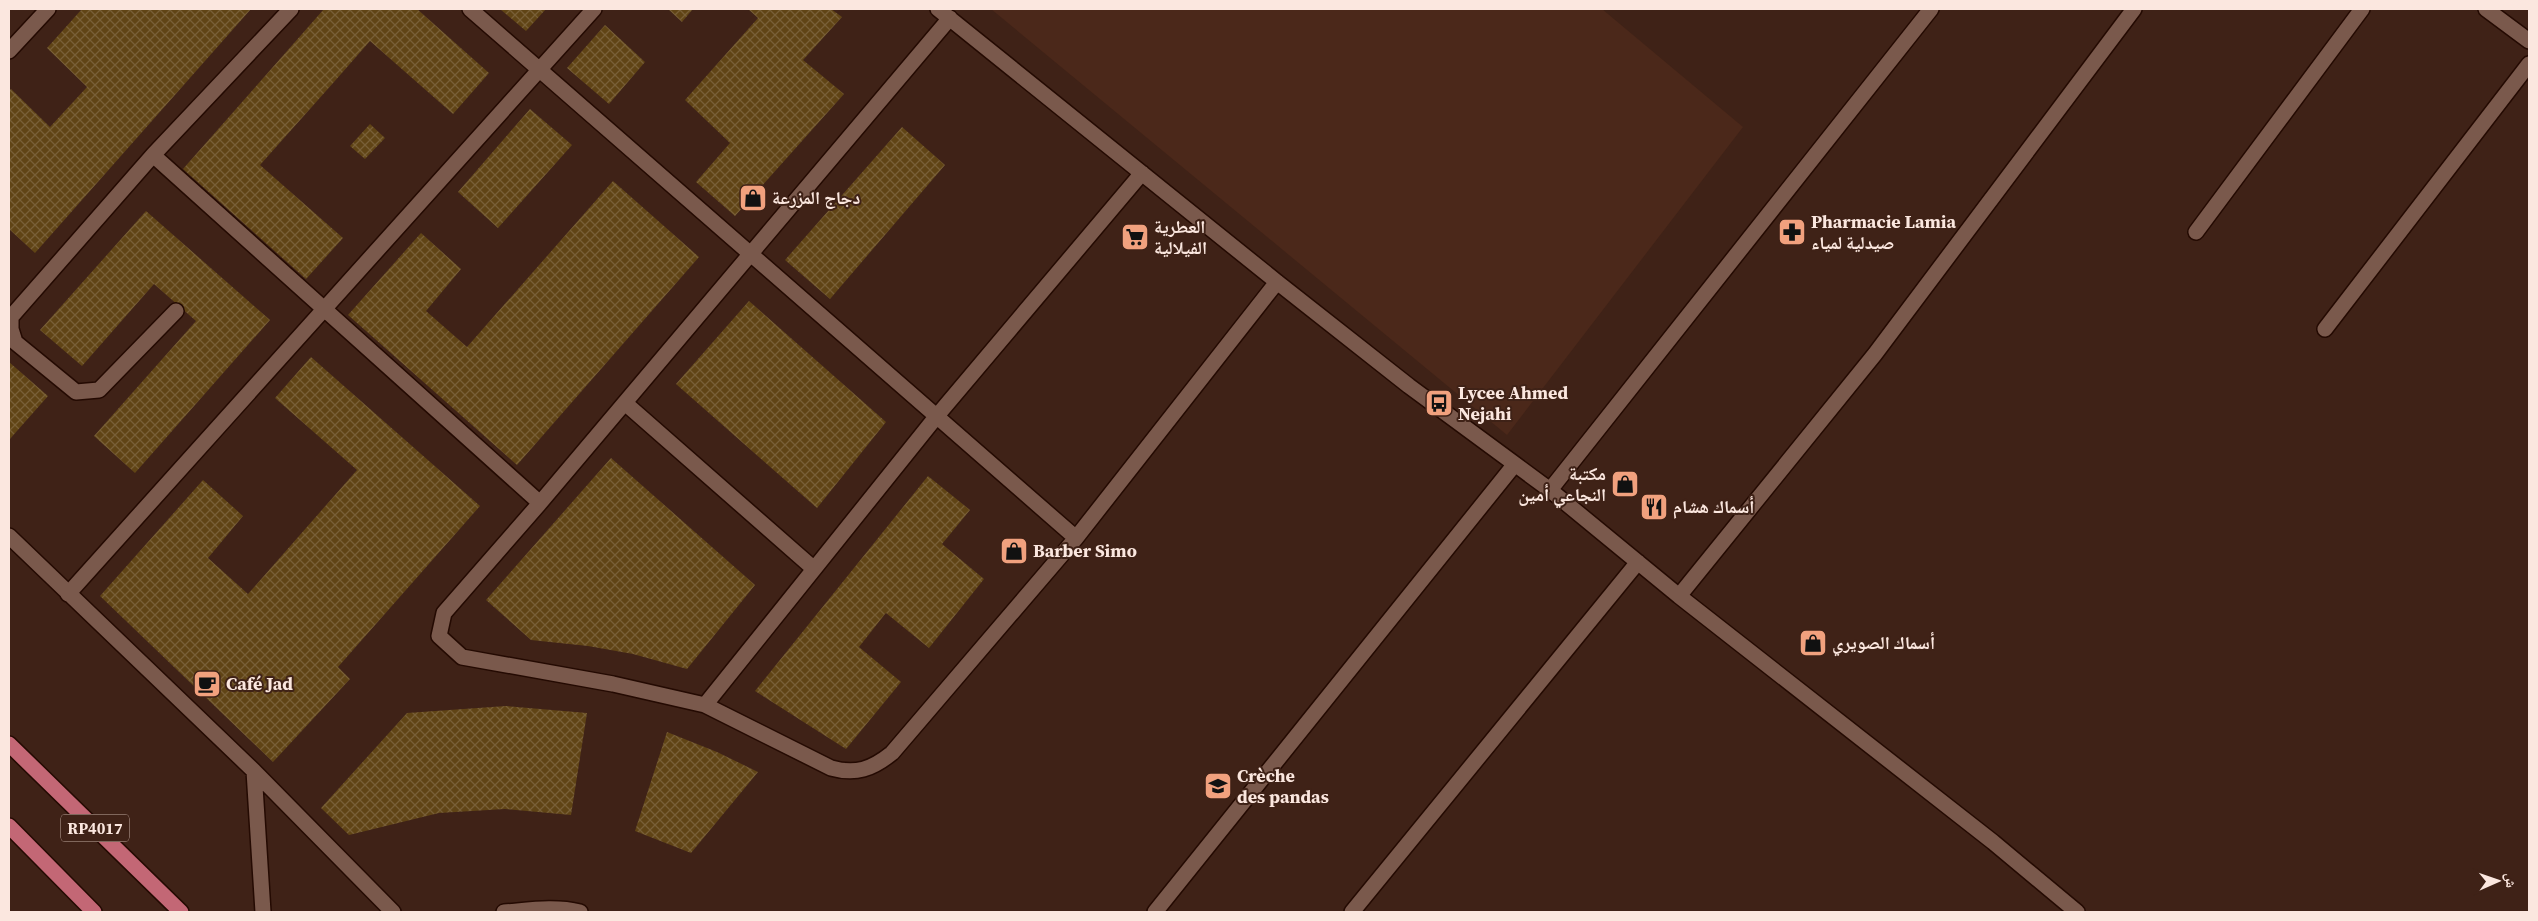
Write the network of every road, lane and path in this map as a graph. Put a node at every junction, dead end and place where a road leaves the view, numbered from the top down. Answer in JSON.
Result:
{"nodes":[{"id":1,"x":48,"y":9,"type":"edge"},
{"id":2,"x":291,"y":9,"type":"edge"},
{"id":3,"x":470,"y":9,"type":"edge"},
{"id":4,"x":594,"y":9,"type":"edge"},
{"id":5,"x":1931,"y":9,"type":"edge"},
{"id":6,"x":2134,"y":9,"type":"edge"},
{"id":7,"x":2362,"y":9,"type":"edge"},
{"id":8,"x":2486,"y":9,"type":"edge"},
{"id":9,"x":944,"y":14,"type":"edge"},
{"id":10,"x":2529,"y":42,"type":"edge"},
{"id":11,"x":9,"y":51,"type":"edge"},
{"id":12,"x":2529,"y":64,"type":"edge"},
{"id":13,"x":539,"y":69,"type":"junction"},
{"id":14,"x":153,"y":155,"type":"junction"},
{"id":15,"x":1142,"y":173,"type":"junction"},
{"id":16,"x":2196,"y":232,"type":"dead end"},
{"id":17,"x":751,"y":254,"type":"junction"},
{"id":18,"x":1276,"y":282,"type":"junction"},
{"id":19,"x":323,"y":308,"type":"junction"},
{"id":20,"x":176,"y":311,"type":"dead end"},
{"id":21,"x":2324,"y":329,"type":"dead end"},
{"id":22,"x":624,"y":403,"type":"junction"},
{"id":23,"x":936,"y":416,"type":"junction"},
{"id":24,"x":1515,"y":464,"type":"junction"},
{"id":25,"x":1550,"y":490,"type":"junction"},
{"id":26,"x":540,"y":503,"type":"junction"},
{"id":27,"x":9,"y":536,"type":"edge"},
{"id":28,"x":1076,"y":538,"type":"junction"},
{"id":29,"x":1638,"y":562,"type":"junction"},
{"id":30,"x":813,"y":568,"type":"junction"},
{"id":31,"x":68,"y":594,"type":"junction"},
{"id":32,"x":1679,"y":596,"type":"junction"},
{"id":33,"x":705,"y":704,"type":"junction"},
{"id":34,"x":9,"y":744,"type":"edge"},
{"id":35,"x":254,"y":771,"type":"junction"},
{"id":36,"x":9,"y":826,"type":"edge"},
{"id":37,"x":94,"y":912,"type":"edge"},
{"id":38,"x":181,"y":912,"type":"edge"},
{"id":39,"x":263,"y":912,"type":"edge"},
{"id":40,"x":393,"y":912,"type":"edge"},
{"id":41,"x":504,"y":912,"type":"edge"},
{"id":42,"x":580,"y":912,"type":"edge"},
{"id":43,"x":1156,"y":912,"type":"edge"},
{"id":44,"x":1352,"y":912,"type":"edge"},
{"id":45,"x":2077,"y":912,"type":"edge"}],
"edges":[{"from":1,"to":11,"type":"street"},
{"from":2,"to":14,"type":"street"},
{"from":3,"to":13,"type":"street"},
{"from":4,"to":13,"type":"street"},
{"from":5,"to":25,"type":"street"},
{"from":6,"to":32,"type":"street"},
{"from":7,"to":16,"type":"street"},
{"from":8,"to":10,"type":"street"},
{"from":9,"to":15,"type":"street"},
{"from":9,"to":17,"type":"street"},
{"from":12,"to":21,"type":"street"},
{"from":13,"to":17,"type":"street"},
{"from":13,"to":19,"type":"street"},
{"from":14,"to":19,"type":"street"},
{"from":14,"to":20,"type":"street"},
{"from":15,"to":18,"type":"street"},
{"from":15,"to":23,"type":"street"},
{"from":17,"to":22,"type":"street"},
{"from":17,"to":23,"type":"street"},
{"from":18,"to":24,"type":"street"},
{"from":18,"to":28,"type":"street"},
{"from":19,"to":26,"type":"street"},
{"from":19,"to":31,"type":"street"},
{"from":22,"to":26,"type":"street"},
{"from":22,"to":30,"type":"street"},
{"from":23,"to":28,"type":"street"},
{"from":23,"to":30,"type":"street"},
{"from":24,"to":25,"type":"street"},
{"from":24,"to":43,"type":"street"},
{"from":25,"to":29,"type":"street"},
{"from":26,"to":33,"type":"street"},
{"from":27,"to":31,"type":"street"},
{"from":28,"to":33,"type":"street"},
{"from":29,"to":32,"type":"street"},
{"from":29,"to":44,"type":"street"},
{"from":30,"to":33,"type":"street"},
{"from":31,"to":35,"type":"street"},
{"from":32,"to":45,"type":"street"},
{"from":34,"to":38,"type":"main road","number":"RP4017"},
{"from":35,"to":39,"type":"street"},
{"from":35,"to":40,"type":"street"},
{"from":36,"to":37,"type":"main road"},
{"from":41,"to":42,"type":"street"}]}
